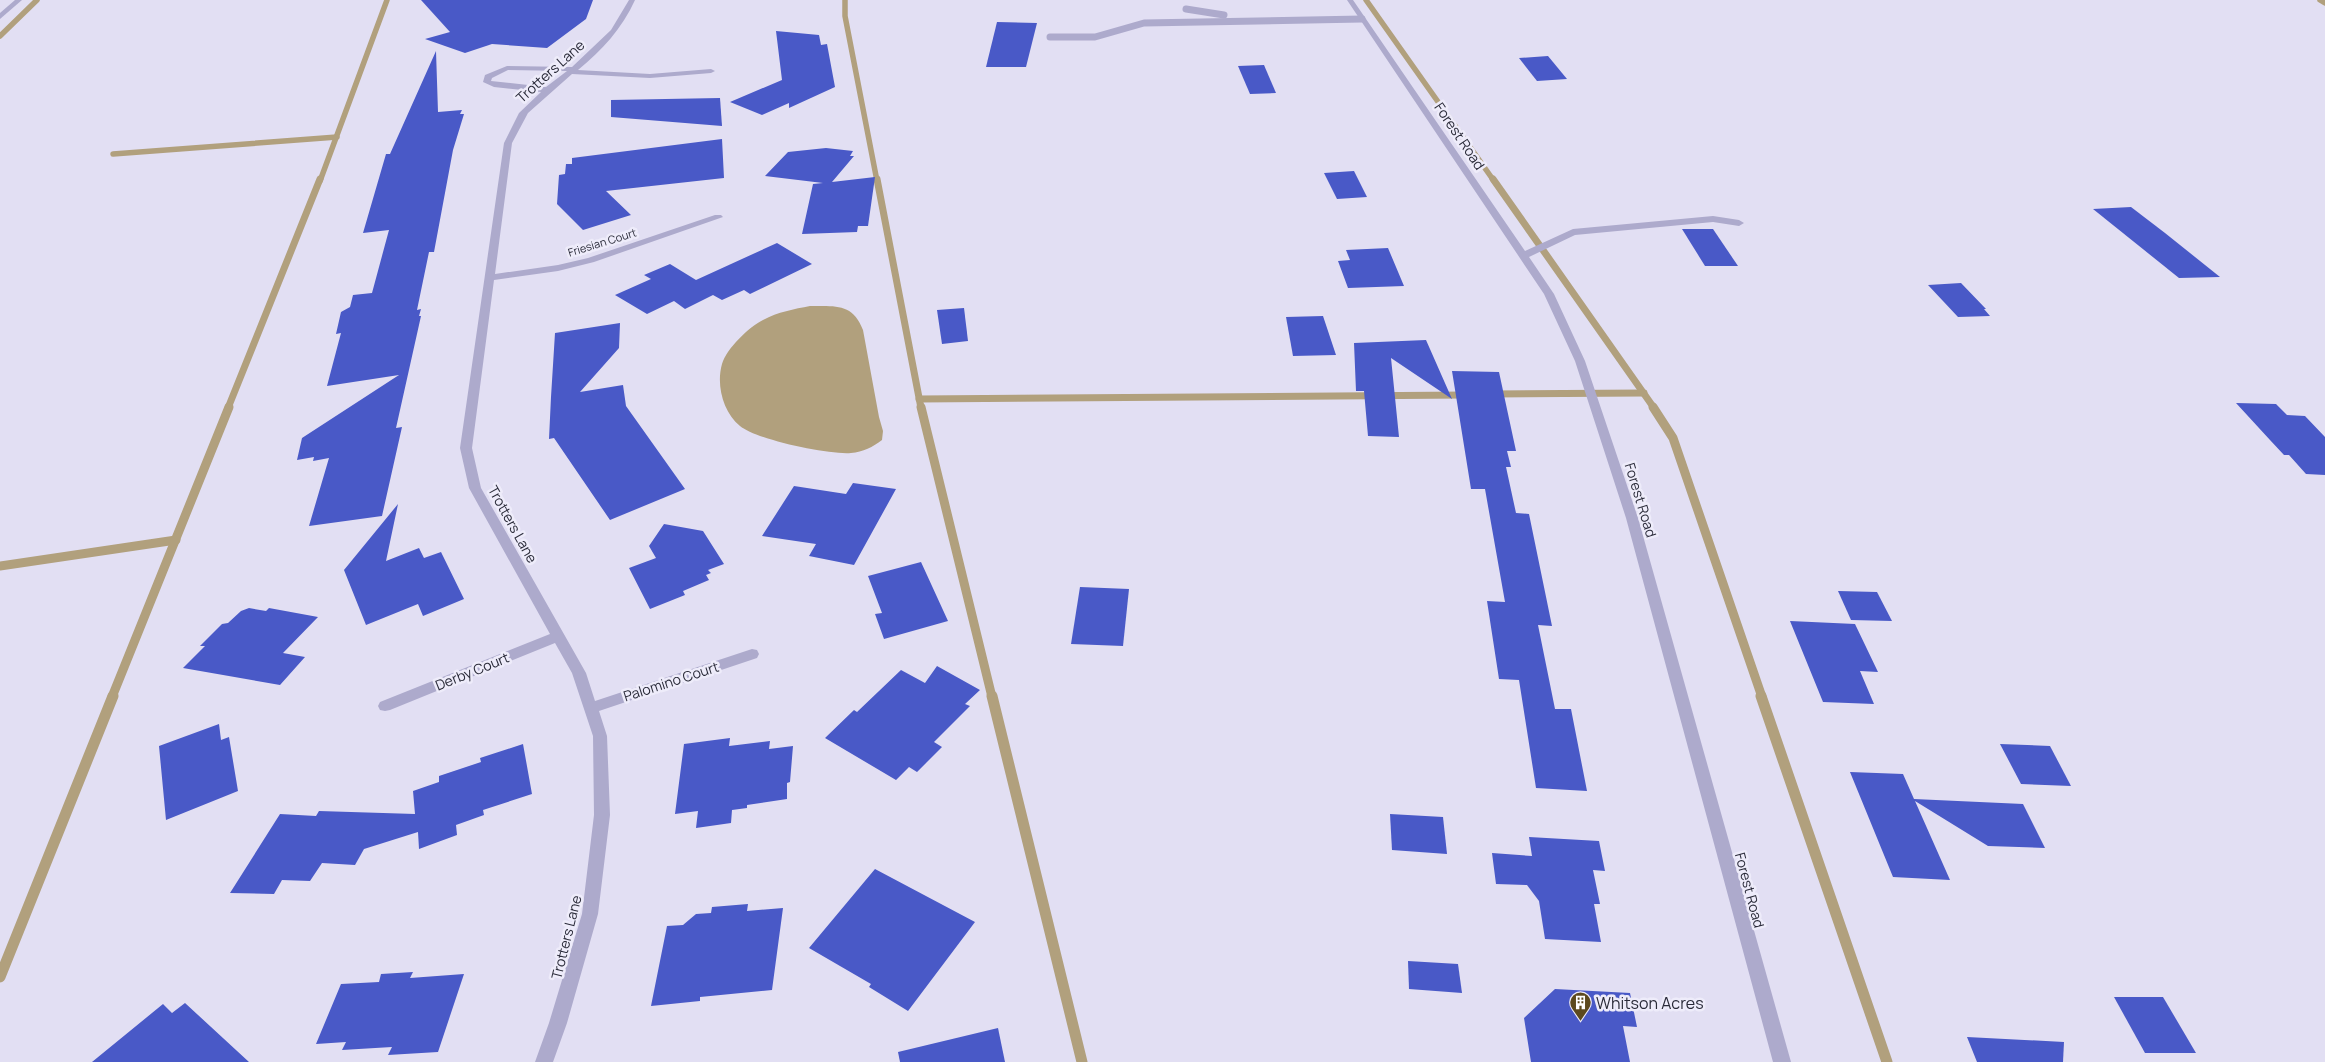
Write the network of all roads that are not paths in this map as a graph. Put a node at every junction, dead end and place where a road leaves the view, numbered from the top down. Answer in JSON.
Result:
{"nodes":[{"id":1,"x":19,"y":0,"type":"edge"},
{"id":2,"x":632,"y":0,"type":"edge"},
{"id":3,"x":1350,"y":0,"type":"edge"},
{"id":4,"x":1186,"y":9,"type":"dead end"},
{"id":5,"x":1360,"y":15,"type":"junction"},
{"id":6,"x":0,"y":17,"type":"edge"},
{"id":7,"x":1050,"y":37,"type":"dead end"},
{"id":8,"x":572,"y":70,"type":"junction"},
{"id":9,"x":711,"y":71,"type":"dead end"},
{"id":10,"x":550,"y":90,"type":"junction"},
{"id":11,"x":718,"y":217,"type":"dead end"},
{"id":12,"x":1739,"y":223,"type":"dead end"},
{"id":13,"x":1523,"y":256,"type":"junction"},
{"id":14,"x":490,"y":278,"type":"junction"},
{"id":15,"x":560,"y":636,"type":"junction"},
{"id":16,"x":752,"y":654,"type":"dead end"},
{"id":17,"x":386,"y":706,"type":"dead end"},
{"id":18,"x":590,"y":708,"type":"junction"},
{"id":19,"x":544,"y":1062,"type":"edge"},
{"id":20,"x":1782,"y":1062,"type":"edge"}],
"edges":[{"from":1,"to":6,"type":"street"},
{"from":2,"to":8,"type":"street","name":"Trotters Lane"},
{"from":3,"to":5,"type":"street","name":"Forest Road"},
{"from":4,"to":5,"type":"lane"},
{"from":5,"to":7,"type":"lane"},
{"from":5,"to":13,"type":"street","name":"Forest Road"},
{"from":8,"to":9,"type":"street"},
{"from":8,"to":10,"type":"street","name":"Trotters Lane"},
{"from":8,"to":10,"type":"street"},
{"from":10,"to":14,"type":"street","name":"Trotters Lane"},
{"from":11,"to":14,"type":"street","name":"Friesian Court"},
{"from":12,"to":13,"type":"street"},
{"from":13,"to":20,"type":"street","name":"Forest Road"},
{"from":14,"to":15,"type":"street","name":"Trotters Lane"},
{"from":15,"to":17,"type":"street","name":"Derby Court"},
{"from":15,"to":18,"type":"street","name":"Trotters Lane"},
{"from":16,"to":18,"type":"street","name":"Palomino Court"},
{"from":18,"to":19,"type":"street","name":"Trotters Lane"}]}
